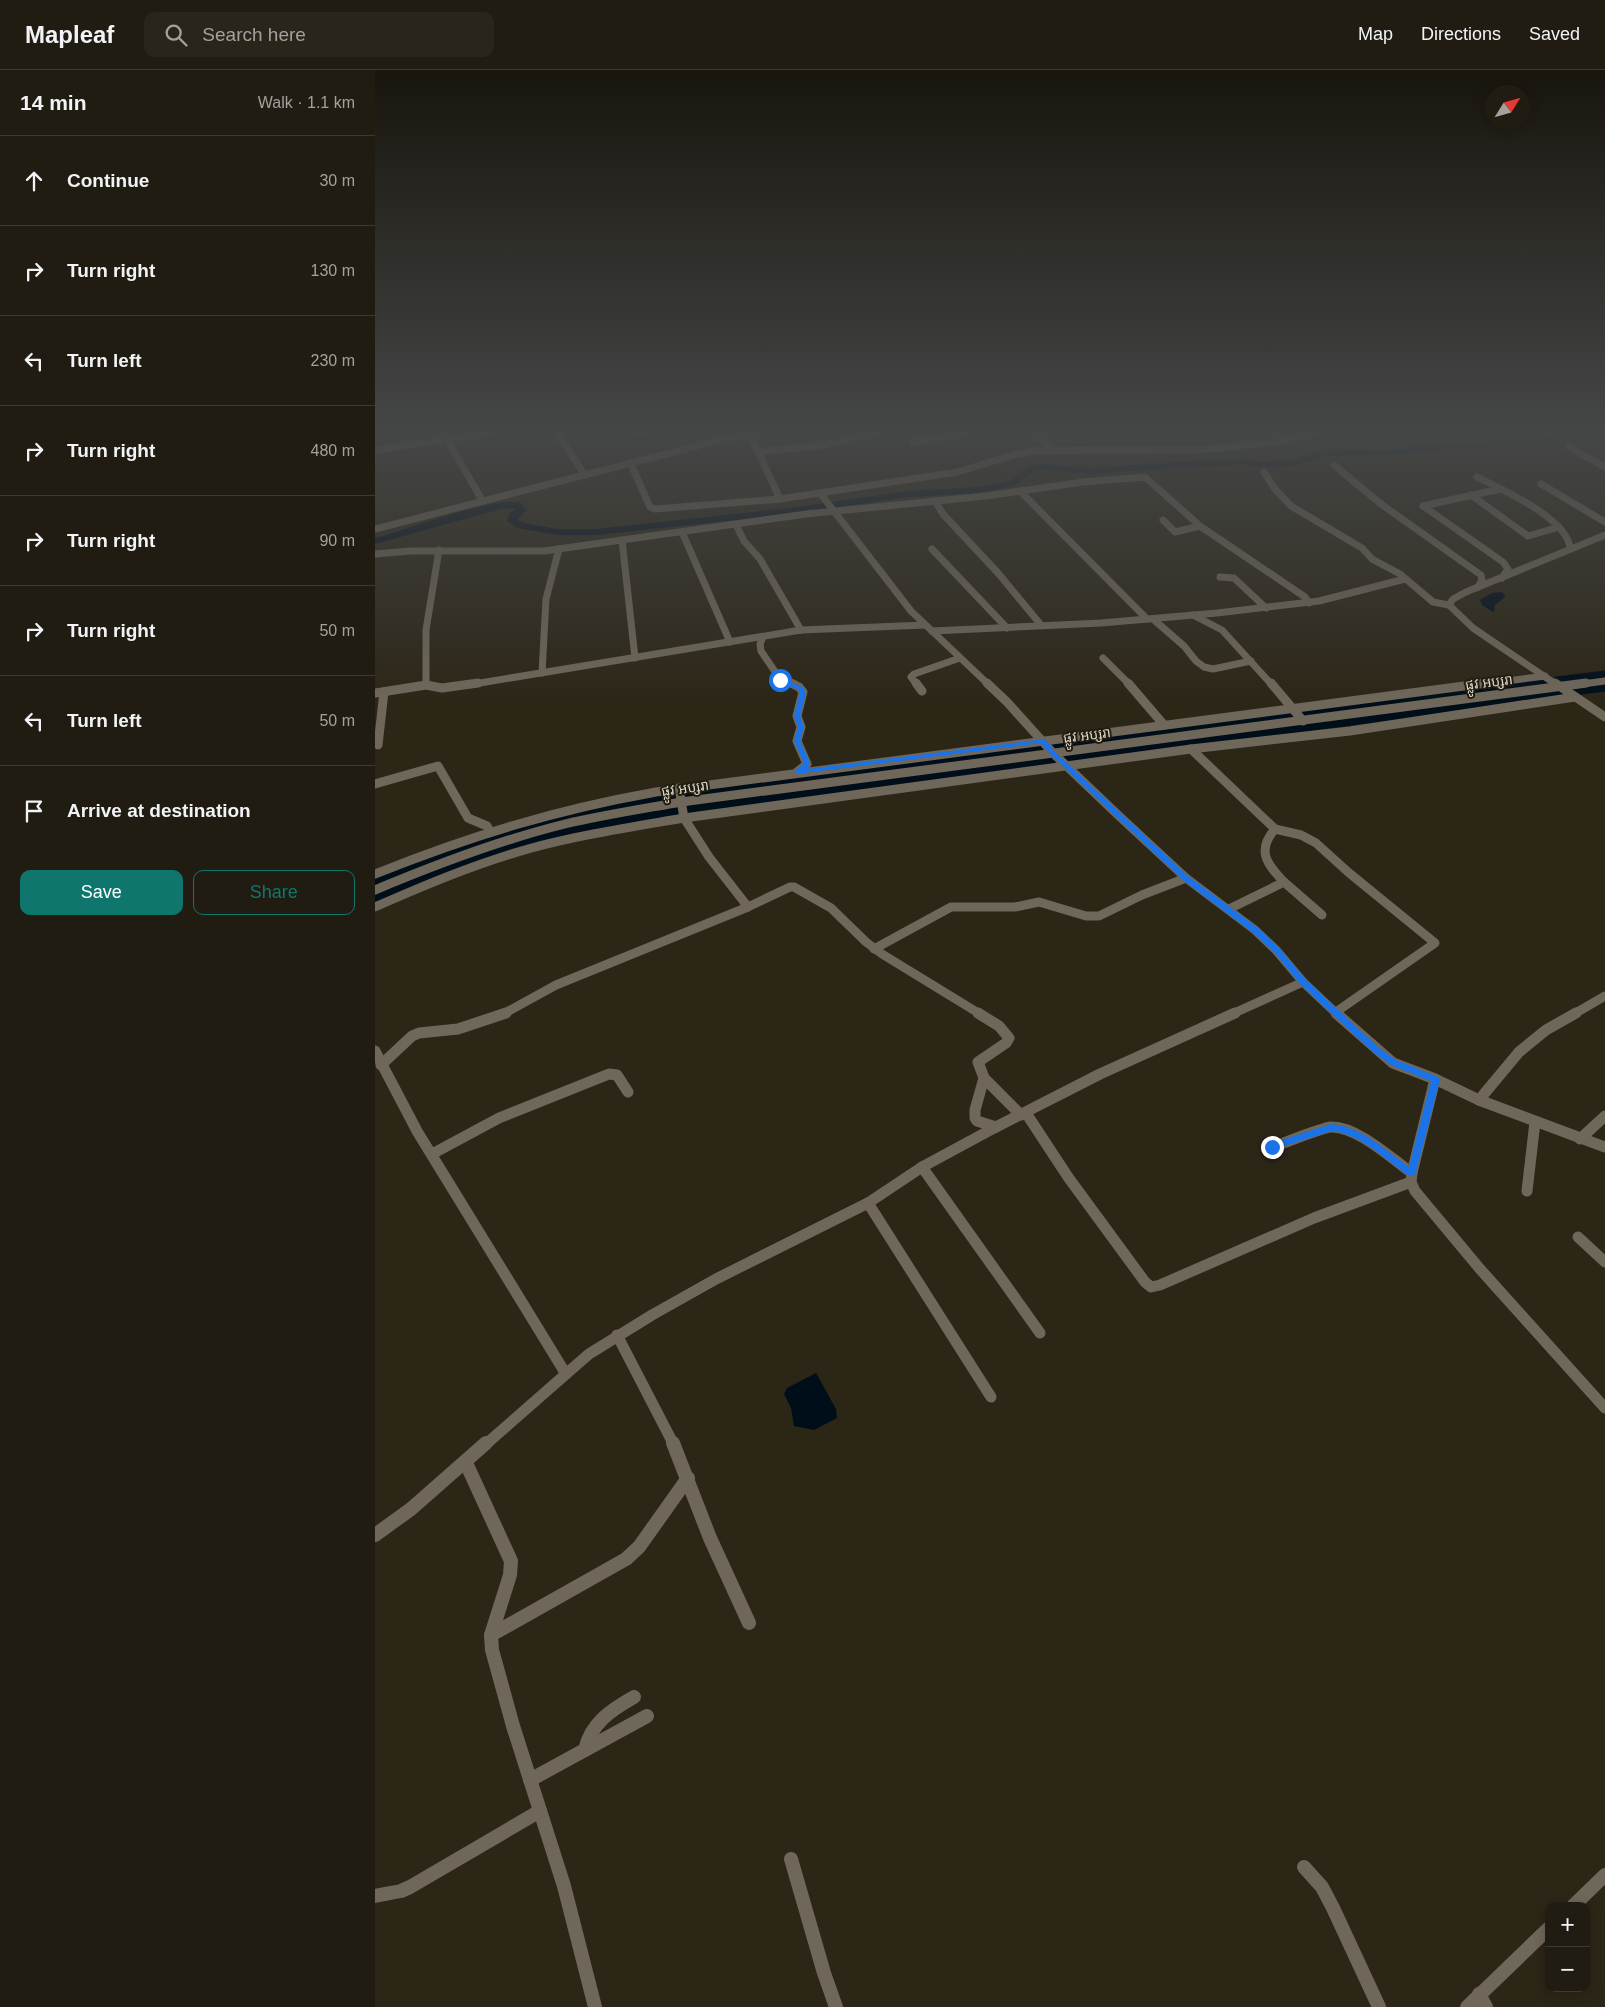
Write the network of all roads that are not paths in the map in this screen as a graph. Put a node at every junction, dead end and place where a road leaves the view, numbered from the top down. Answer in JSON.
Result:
{"nodes":[{"id":1,"x":399,"y":522,"type":"edge"},
{"id":2,"x":753,"y":522,"type":"edge"},
{"id":3,"x":842,"y":522,"type":"edge"},
{"id":4,"x":951,"y":522,"type":"edge"},
{"id":5,"x":1052,"y":522,"type":"edge"},
{"id":6,"x":1165,"y":522,"type":"edge"},
{"id":7,"x":1196,"y":522,"type":"edge"},
{"id":8,"x":1319,"y":522,"type":"edge"},
{"id":9,"x":1406,"y":522,"type":"edge"},
{"id":10,"x":1446,"y":522,"type":"edge"},
{"id":11,"x":1509,"y":522,"type":"edge"},
{"id":12,"x":1553,"y":522,"type":"edge"},
{"id":13,"x":736,"y":525,"type":"junction"},
{"id":14,"x":1200,"y":526,"type":"junction"},
{"id":15,"x":1559,"y":527,"type":"junction"},
{"id":16,"x":375,"y":529,"type":"edge"},
{"id":17,"x":682,"y":532,"type":"junction"},
{"id":18,"x":1605,"y":535,"type":"edge"},
{"id":19,"x":622,"y":540,"type":"junction"},
{"id":20,"x":559,"y":549,"type":"junction"},
{"id":21,"x":932,"y":549,"type":"dead end"},
{"id":22,"x":1570,"y":549,"type":"junction"},
{"id":23,"x":439,"y":550,"type":"junction"},
{"id":24,"x":375,"y":554,"type":"edge"},
{"id":25,"x":1220,"y":577,"type":"dead end"},
{"id":26,"x":1502,"y":578,"type":"junction"},
{"id":27,"x":1405,"y":579,"type":"junction"},
{"id":28,"x":1478,"y":587,"type":"junction"},
{"id":29,"x":1309,"y":603,"type":"junction"},
{"id":30,"x":1449,"y":605,"type":"junction"},
{"id":31,"x":1266,"y":608,"type":"junction"},
{"id":32,"x":1217,"y":613,"type":"junction"},
{"id":33,"x":1193,"y":615,"type":"junction"},
{"id":34,"x":1150,"y":619,"type":"junction"},
{"id":35,"x":1041,"y":625,"type":"junction"},
{"id":36,"x":928,"y":628,"type":"junction"},
{"id":37,"x":1007,"y":628,"type":"junction"},
{"id":38,"x":801,"y":630,"type":"junction"},
{"id":39,"x":1222,"y":630,"type":"junction"},
{"id":40,"x":763,"y":637,"type":"junction"},
{"id":41,"x":730,"y":642,"type":"junction"},
{"id":42,"x":635,"y":658,"type":"junction"},
{"id":43,"x":960,"y":658,"type":"junction"},
{"id":44,"x":1103,"y":658,"type":"dead end"},
{"id":45,"x":1251,"y":661,"type":"junction"},
{"id":46,"x":542,"y":673,"type":"junction"},
{"id":47,"x":1545,"y":676,"type":"junction"},
{"id":48,"x":1605,"y":681,"type":"edge"},
{"id":49,"x":426,"y":685,"type":"junction"},
{"id":50,"x":1560,"y":687,"type":"junction"},
{"id":51,"x":922,"y":691,"type":"dead end"},
{"id":52,"x":379,"y":693,"type":"edge"},
{"id":53,"x":1575,"y":697,"type":"junction"},
{"id":54,"x":1292,"y":708,"type":"junction"},
{"id":55,"x":1605,"y":717,"type":"edge"},
{"id":56,"x":1303,"y":721,"type":"junction"},
{"id":57,"x":1164,"y":725,"type":"junction"},
{"id":58,"x":1043,"y":740,"type":"junction"},
{"id":59,"x":378,"y":745,"type":"dead end"},
{"id":60,"x":1191,"y":749,"type":"junction"},
{"id":61,"x":1053,"y":753,"type":"junction"},
{"id":62,"x":1067,"y":766,"type":"junction"},
{"id":63,"x":797,"y":772,"type":"junction"},
{"id":64,"x":375,"y":784,"type":"edge"},
{"id":65,"x":679,"y":788,"type":"junction"},
{"id":66,"x":681,"y":802,"type":"junction"},
{"id":67,"x":684,"y":818,"type":"junction"},
{"id":68,"x":1275,"y":829,"type":"junction"},
{"id":69,"x":490,"y":831,"type":"junction"},
{"id":70,"x":375,"y":874,"type":"edge"},
{"id":71,"x":1185,"y":878,"type":"junction"},
{"id":72,"x":1284,"y":882,"type":"junction"},
{"id":73,"x":375,"y":890,"type":"edge"},
{"id":74,"x":375,"y":907,"type":"edge"},
{"id":75,"x":748,"y":907,"type":"junction"},
{"id":76,"x":1229,"y":910,"type":"junction"},
{"id":77,"x":1322,"y":915,"type":"dead end"},
{"id":78,"x":874,"y":948,"type":"junction"},
{"id":79,"x":1303,"y":982,"type":"junction"},
{"id":80,"x":1605,"y":996,"type":"edge"},
{"id":81,"x":1336,"y":1012,"type":"junction"},
{"id":82,"x":375,"y":1051,"type":"edge"},
{"id":83,"x":381,"y":1066,"type":"junction"},
{"id":84,"x":983,"y":1078,"type":"junction"},
{"id":85,"x":1435,"y":1079,"type":"junction"},
{"id":86,"x":629,"y":1092,"type":"dead end"},
{"id":87,"x":1479,"y":1100,"type":"junction"},
{"id":88,"x":1023,"y":1114,"type":"junction"},
{"id":89,"x":1605,"y":1116,"type":"edge"},
{"id":90,"x":1535,"y":1122,"type":"junction"},
{"id":91,"x":996,"y":1127,"type":"junction"},
{"id":92,"x":1580,"y":1139,"type":"junction"},
{"id":93,"x":1272,"y":1147,"type":"dead end"},
{"id":94,"x":1605,"y":1147,"type":"edge"},
{"id":95,"x":432,"y":1154,"type":"junction"},
{"id":96,"x":922,"y":1168,"type":"junction"},
{"id":97,"x":1412,"y":1178,"type":"junction"},
{"id":98,"x":1527,"y":1190,"type":"dead end"},
{"id":99,"x":868,"y":1203,"type":"junction"},
{"id":100,"x":1578,"y":1236,"type":"dead end"},
{"id":101,"x":1605,"y":1262,"type":"edge"},
{"id":102,"x":1040,"y":1333,"type":"dead end"},
{"id":103,"x":617,"y":1335,"type":"junction"},
{"id":104,"x":566,"y":1374,"type":"junction"},
{"id":105,"x":991,"y":1397,"type":"dead end"},
{"id":106,"x":1605,"y":1408,"type":"edge"},
{"id":107,"x":466,"y":1463,"type":"junction"},
{"id":108,"x":688,"y":1478,"type":"junction"},
{"id":109,"x":375,"y":1535,"type":"edge"},
{"id":110,"x":749,"y":1623,"type":"dead end"},
{"id":111,"x":491,"y":1635,"type":"junction"},
{"id":112,"x":634,"y":1697,"type":"dead end"},
{"id":113,"x":647,"y":1716,"type":"dead end"},
{"id":114,"x":585,"y":1750,"type":"junction"},
{"id":115,"x":530,"y":1780,"type":"junction"},
{"id":116,"x":540,"y":1811,"type":"junction"},
{"id":117,"x":791,"y":1859,"type":"dead end"},
{"id":118,"x":1304,"y":1867,"type":"dead end"},
{"id":119,"x":1605,"y":1875,"type":"edge"},
{"id":120,"x":375,"y":1896,"type":"edge"},
{"id":121,"x":1577,"y":1902,"type":"edge"},
{"id":122,"x":1545,"y":1932,"type":"edge"},
{"id":123,"x":1483,"y":2001,"type":"edge"},
{"id":124,"x":595,"y":2007,"type":"edge"},
{"id":125,"x":836,"y":2007,"type":"edge"},
{"id":126,"x":1379,"y":2007,"type":"edge"},
{"id":127,"x":1467,"y":2007,"type":"edge"}],
"edges":[{"from":1,"to":16,"type":"street"},
{"from":2,"to":13,"type":"street"},
{"from":3,"to":36,"type":"street"},
{"from":4,"to":35,"type":"street"},
{"from":5,"to":34,"type":"street"},
{"from":6,"to":14,"type":"street"},
{"from":7,"to":14,"type":"street"},
{"from":8,"to":27,"type":"street"},
{"from":9,"to":28,"type":"street"},
{"from":10,"to":26,"type":"street"},
{"from":11,"to":15,"type":"street"},
{"from":12,"to":15,"type":"street"},
{"from":13,"to":17,"type":"street"},
{"from":13,"to":38,"type":"street"},
{"from":14,"to":29,"type":"street"},
{"from":15,"to":22,"type":"street"},
{"from":17,"to":19,"type":"street"},
{"from":17,"to":41,"type":"street"},
{"from":18,"to":22,"type":"street"},
{"from":19,"to":20,"type":"street"},
{"from":19,"to":42,"type":"street"},
{"from":20,"to":23,"type":"street"},
{"from":20,"to":46,"type":"street"},
{"from":21,"to":37,"type":"street"},
{"from":22,"to":26,"type":"street"},
{"from":23,"to":24,"type":"street"},
{"from":23,"to":49,"type":"street"},
{"from":25,"to":31,"type":"street"},
{"from":26,"to":28,"type":"street"},
{"from":27,"to":29,"type":"street"},
{"from":27,"to":30,"type":"street"},
{"from":28,"to":30,"type":"street"},
{"from":29,"to":31,"type":"street"},
{"from":30,"to":47,"type":"street"},
{"from":31,"to":32,"type":"street"},
{"from":32,"to":33,"type":"street"},
{"from":32,"to":39,"type":"street"},
{"from":33,"to":34,"type":"street"},
{"from":33,"to":39,"type":"street"},
{"from":34,"to":35,"type":"street"},
{"from":34,"to":45,"type":"street"},
{"from":35,"to":37,"type":"street"},
{"from":36,"to":37,"type":"street"},
{"from":36,"to":38,"type":"street"},
{"from":36,"to":43,"type":"street"},
{"from":38,"to":40,"type":"street"},
{"from":39,"to":45,"type":"street"},
{"from":40,"to":41,"type":"street"},
{"from":40,"to":63,"type":"street"},
{"from":41,"to":42,"type":"street"},
{"from":42,"to":46,"type":"street"},
{"from":43,"to":51,"type":"street"},
{"from":43,"to":58,"type":"street"},
{"from":44,"to":57,"type":"street"},
{"from":45,"to":54,"type":"street"},
{"from":46,"to":49,"type":"street"},
{"from":47,"to":50,"type":"street"},
{"from":47,"to":54,"type":"street"},
{"from":48,"to":50,"type":"street","name":"ផ្លូវ អប្សរា"},
{"from":49,"to":52,"type":"street"},
{"from":50,"to":53,"type":"street"},
{"from":50,"to":56,"type":"street","name":"ផ្លូវ អប្សរា"},
{"from":52,"to":59,"type":"street"},
{"from":53,"to":55,"type":"street"},
{"from":53,"to":60,"type":"street"},
{"from":54,"to":56,"type":"street"},
{"from":54,"to":57,"type":"street"},
{"from":56,"to":61,"type":"street","name":"ផ្លូវ អប្សរា"},
{"from":57,"to":58,"type":"street"},
{"from":58,"to":61,"type":"street"},
{"from":58,"to":63,"type":"street"},
{"from":60,"to":62,"type":"street"},
{"from":60,"to":68,"type":"street"},
{"from":61,"to":62,"type":"street"},
{"from":61,"to":66,"type":"street","name":"ផ្លូវ អប្សរា"},
{"from":62,"to":67,"type":"street"},
{"from":62,"to":71,"type":"street"},
{"from":63,"to":65,"type":"street"},
{"from":64,"to":69,"type":"street"},
{"from":65,"to":66,"type":"street"},
{"from":65,"to":69,"type":"street"},
{"from":66,"to":67,"type":"street"},
{"from":66,"to":73,"type":"street","name":"ផ្លូវ អប្សរា"},
{"from":67,"to":74,"type":"street"},
{"from":67,"to":75,"type":"street"},
{"from":68,"to":72,"type":"street"},
{"from":68,"to":81,"type":"street"},
{"from":69,"to":70,"type":"street"},
{"from":71,"to":76,"type":"street"},
{"from":71,"to":78,"type":"street"},
{"from":72,"to":76,"type":"street"},
{"from":72,"to":77,"type":"street"},
{"from":75,"to":78,"type":"street"},
{"from":75,"to":83,"type":"street"},
{"from":76,"to":79,"type":"street"},
{"from":78,"to":84,"type":"street"},
{"from":79,"to":81,"type":"street"},
{"from":79,"to":88,"type":"street"},
{"from":80,"to":87,"type":"street"},
{"from":81,"to":85,"type":"street"},
{"from":82,"to":83,"type":"street"},
{"from":83,"to":95,"type":"street"},
{"from":84,"to":88,"type":"street"},
{"from":84,"to":91,"type":"street"},
{"from":85,"to":87,"type":"street"},
{"from":85,"to":97,"type":"street"},
{"from":86,"to":95,"type":"street"},
{"from":87,"to":90,"type":"street"},
{"from":88,"to":91,"type":"street"},
{"from":88,"to":97,"type":"street"},
{"from":89,"to":92,"type":"street"},
{"from":90,"to":92,"type":"street"},
{"from":90,"to":98,"type":"street"},
{"from":91,"to":96,"type":"street"},
{"from":92,"to":94,"type":"street"},
{"from":93,"to":97,"type":"street"},
{"from":95,"to":104,"type":"street"},
{"from":96,"to":99,"type":"street"},
{"from":96,"to":102,"type":"street"},
{"from":97,"to":106,"type":"street"},
{"from":99,"to":103,"type":"street"},
{"from":99,"to":105,"type":"street"},
{"from":100,"to":101,"type":"street"},
{"from":103,"to":104,"type":"street"},
{"from":103,"to":108,"type":"street"},
{"from":104,"to":107,"type":"street"},
{"from":107,"to":109,"type":"street"},
{"from":107,"to":111,"type":"street"},
{"from":108,"to":110,"type":"street"},
{"from":108,"to":111,"type":"street"},
{"from":111,"to":115,"type":"street"},
{"from":112,"to":114,"type":"street"},
{"from":113,"to":114,"type":"street"},
{"from":114,"to":115,"type":"street"},
{"from":115,"to":116,"type":"street"},
{"from":116,"to":120,"type":"street"},
{"from":116,"to":124,"type":"street"},
{"from":117,"to":125,"type":"street"},
{"from":118,"to":126,"type":"street"},
{"from":119,"to":121,"type":"street"},
{"from":122,"to":123,"type":"street"},
{"from":123,"to":127,"type":"street"}]}
